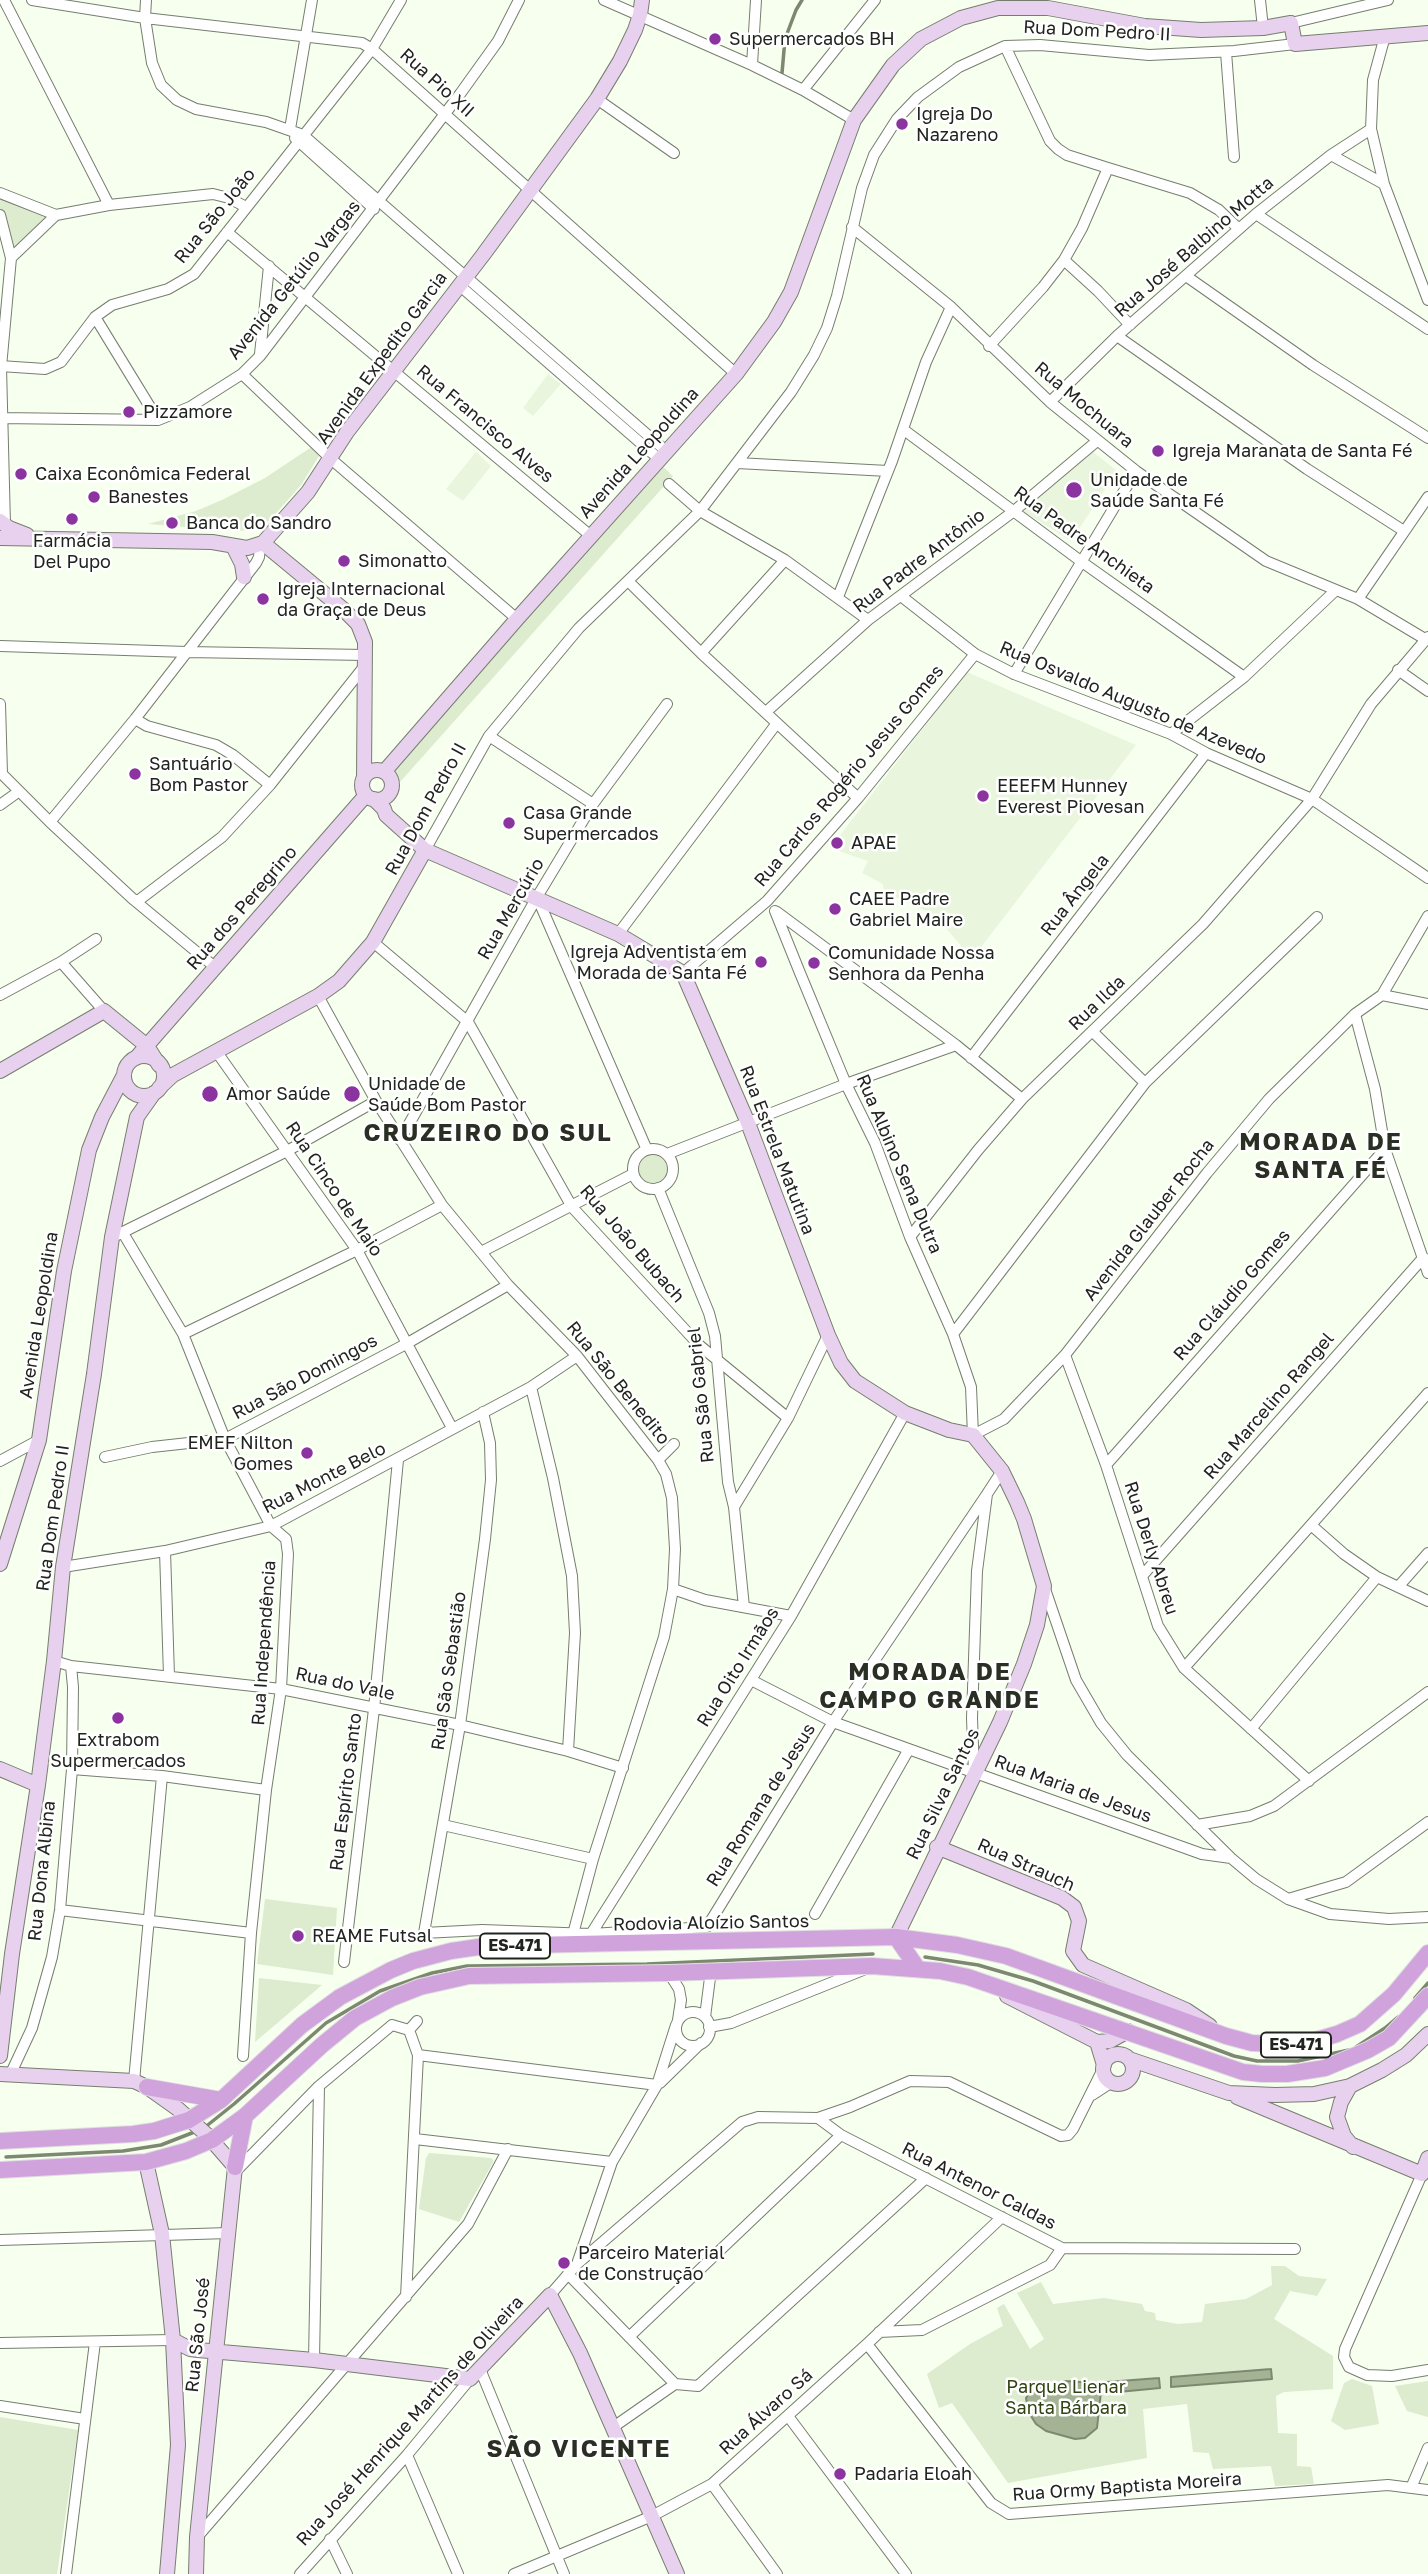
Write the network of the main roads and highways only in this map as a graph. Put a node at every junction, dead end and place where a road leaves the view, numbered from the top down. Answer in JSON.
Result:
{"nodes":[{"id":1,"x":896,"y":1937,"type":"junction"},
{"id":2,"x":1428,"y":1953,"type":"edge"},
{"id":3,"x":872,"y":1966,"type":"junction"},
{"id":4,"x":918,"y":1969,"type":"junction"},
{"id":5,"x":1428,"y":1996,"type":"edge"},
{"id":6,"x":1132,"y":2017,"type":"junction"},
{"id":7,"x":140,"y":2084,"type":"road end"},
{"id":8,"x":221,"y":2099,"type":"junction"},
{"id":9,"x":245,"y":2116,"type":"junction"},
{"id":10,"x":0,"y":2141,"type":"edge"},
{"id":11,"x":1,"y":2169,"type":"edge"},
{"id":12,"x":235,"y":2169,"type":"road end"}],
"edges":[{"from":1,"to":3,"type":"main road"},
{"from":1,"to":4,"type":"main road"},
{"from":1,"to":6,"type":"main road","name":"Rodovia Aloízio Santos","number":"ES-471"},
{"from":1,"to":8,"type":"main road","name":"Rodovia Aloízio Santos","number":"ES-471"},
{"from":2,"to":6,"type":"main road","name":"Rodovia Aloízio Santos","number":"ES-471"},
{"from":3,"to":4,"type":"main road","name":"Rodovia Aloízio Santos","number":"ES-471"},
{"from":3,"to":9,"type":"main road","name":"Rodovia Aloízio Santos","number":"ES-471"},
{"from":4,"to":6,"type":"main road","name":"Rodovia Aloízio Santos","number":"ES-471"},
{"from":5,"to":6,"type":"main road","name":"Rodovia Aloízio Santos","number":"ES-471"},
{"from":7,"to":8,"type":"main road"},
{"from":8,"to":10,"type":"main road","name":"Rodovia Aloízio Santos","number":"ES-471"},
{"from":9,"to":11,"type":"main road","name":"Rodovia Aloízio Santos","number":"ES-471"},
{"from":9,"to":12,"type":"main road"}]}
